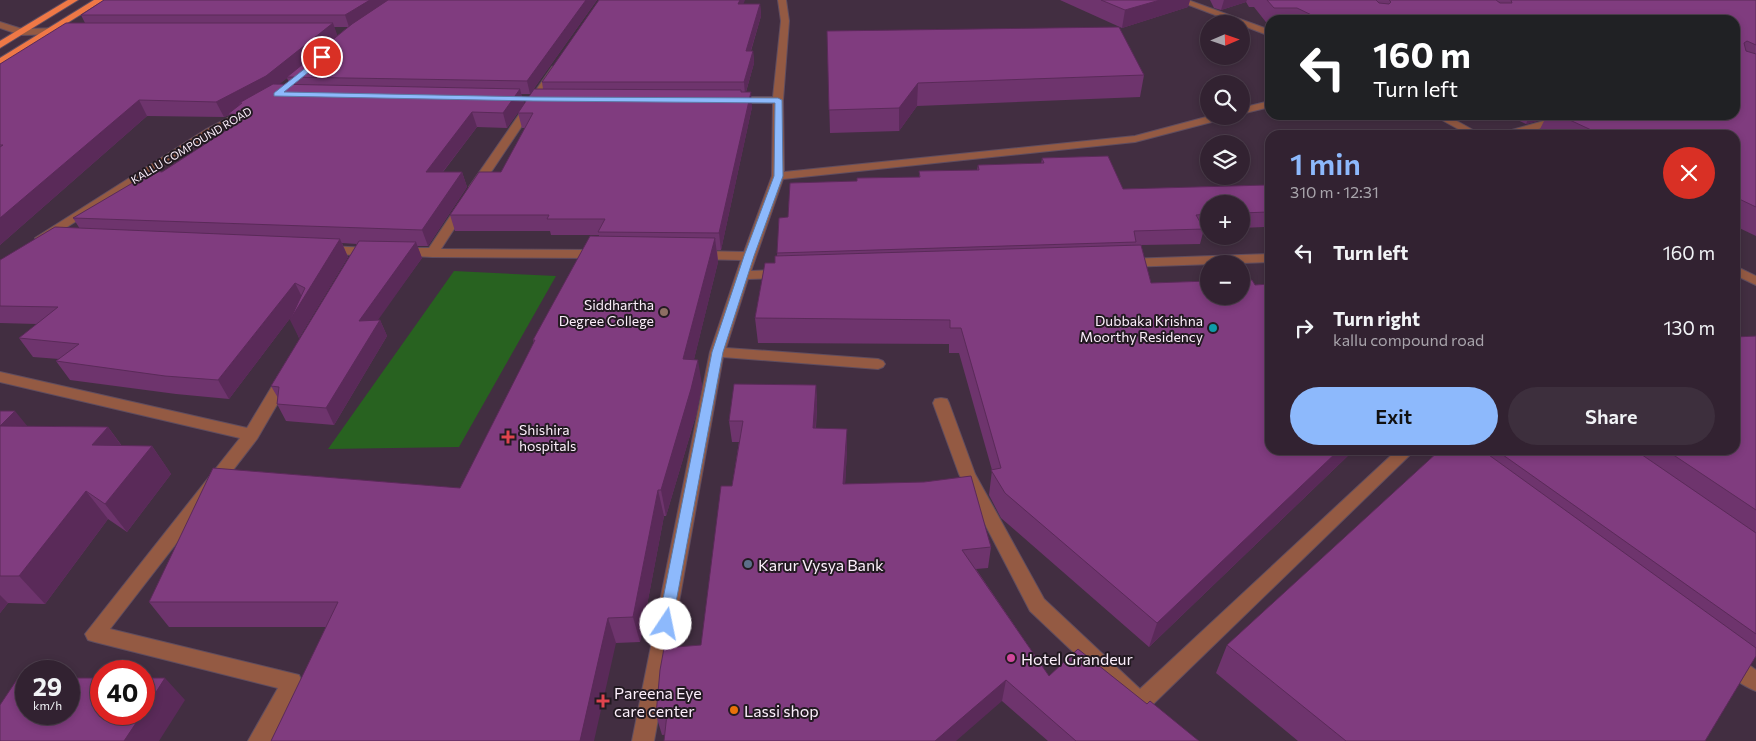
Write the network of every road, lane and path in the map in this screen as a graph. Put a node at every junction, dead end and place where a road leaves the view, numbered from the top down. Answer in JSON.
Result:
{"nodes":[{"id":1,"x":74,"y":0,"type":"edge"},
{"id":2,"x":100,"y":0,"type":"edge"},
{"id":3,"x":782,"y":0,"type":"edge"},
{"id":4,"x":1182,"y":0,"type":"edge"},
{"id":5,"x":0,"y":25,"type":"edge"},
{"id":6,"x":1265,"y":31,"type":"edge"},
{"id":7,"x":21,"y":32,"type":"junction"},
{"id":8,"x":50,"y":32,"type":"junction"},
{"id":9,"x":69,"y":32,"type":"edge"},
{"id":10,"x":0,"y":45,"type":"edge"},
{"id":11,"x":561,"y":61,"type":"edge"},
{"id":12,"x":0,"y":62,"type":"edge"},
{"id":13,"x":720,"y":100,"type":"edge"},
{"id":14,"x":778,"y":100,"type":"junction"},
{"id":15,"x":260,"y":104,"type":"edge"},
{"id":16,"x":1265,"y":105,"type":"edge"},
{"id":17,"x":1250,"y":109,"type":"edge"},
{"id":18,"x":1448,"y":120,"type":"edge"},
{"id":19,"x":1559,"y":120,"type":"edge"},
{"id":20,"x":1200,"y":122,"type":"edge"},
{"id":21,"x":1467,"y":130,"type":"edge"},
{"id":22,"x":1523,"y":130,"type":"edge"},
{"id":23,"x":778,"y":176,"type":"junction"},
{"id":24,"x":61,"y":239,"type":"edge"},
{"id":25,"x":310,"y":249,"type":"edge"},
{"id":26,"x":360,"y":251,"type":"junction"},
{"id":27,"x":432,"y":253,"type":"junction"},
{"id":28,"x":610,"y":254,"type":"edge"},
{"id":29,"x":690,"y":255,"type":"edge"},
{"id":30,"x":749,"y":256,"type":"junction"},
{"id":31,"x":1265,"y":258,"type":"edge"},
{"id":32,"x":1111,"y":263,"type":"edge"},
{"id":33,"x":350,"y":268,"type":"edge"},
{"id":34,"x":802,"y":273,"type":"edge"},
{"id":35,"x":1740,"y":273,"type":"edge"},
{"id":36,"x":742,"y":275,"type":"junction"},
{"id":37,"x":1756,"y":281,"type":"edge"},
{"id":38,"x":717,"y":352,"type":"junction"},
{"id":39,"x":878,"y":364,"type":"dead end"},
{"id":40,"x":290,"y":368,"type":"edge"},
{"id":41,"x":0,"y":377,"type":"edge"},
{"id":42,"x":941,"y":403,"type":"dead end"},
{"id":43,"x":251,"y":436,"type":"junction"},
{"id":44,"x":1402,"y":455,"type":"edge"},
{"id":45,"x":1716,"y":652,"type":"edge"},
{"id":46,"x":1756,"y":682,"type":"edge"},
{"id":47,"x":259,"y":741,"type":"edge"},
{"id":48,"x":643,"y":741,"type":"edge"}],
"edges":[{"from":1,"to":7,"type":"main road"},
{"from":2,"to":8,"type":"main road"},
{"from":3,"to":14,"type":"street"},
{"from":4,"to":6,"type":"street"},
{"from":5,"to":7,"type":"street"},
{"from":7,"to":8,"type":"street"},
{"from":7,"to":10,"type":"main road"},
{"from":8,"to":9,"type":"street"},
{"from":8,"to":12,"type":"main road"},
{"from":11,"to":27,"type":"street"},
{"from":13,"to":14,"type":"street"},
{"from":14,"to":23,"type":"street"},
{"from":15,"to":24,"type":"street","name":"KALLU COMPOUND ROAD"},
{"from":16,"to":17,"type":"street"},
{"from":18,"to":21,"type":"street"},
{"from":19,"to":22,"type":"street"},
{"from":20,"to":23,"type":"street"},
{"from":23,"to":30,"type":"street"},
{"from":25,"to":26,"type":"street"},
{"from":26,"to":27,"type":"street"},
{"from":26,"to":33,"type":"street"},
{"from":27,"to":28,"type":"street"},
{"from":29,"to":30,"type":"street"},
{"from":30,"to":36,"type":"street"},
{"from":31,"to":32,"type":"street"},
{"from":34,"to":36,"type":"street"},
{"from":35,"to":37,"type":"street"},
{"from":36,"to":38,"type":"street"},
{"from":38,"to":39,"type":"street"},
{"from":38,"to":48,"type":"street"},
{"from":40,"to":43,"type":"street"},
{"from":41,"to":43,"type":"street"},
{"from":42,"to":44,"type":"street"},
{"from":43,"to":47,"type":"street"},
{"from":45,"to":46,"type":"street"}]}
